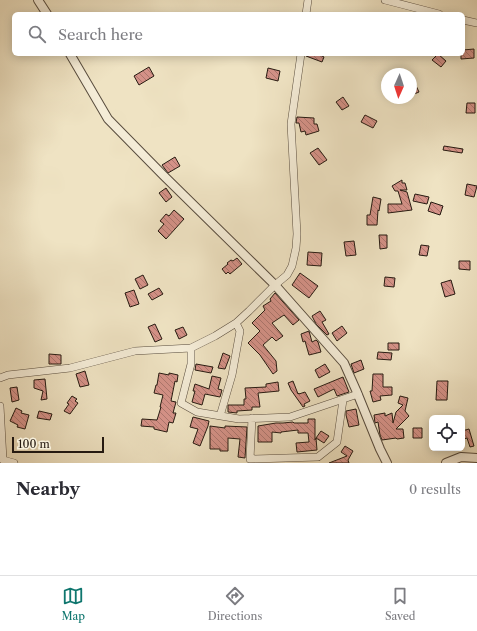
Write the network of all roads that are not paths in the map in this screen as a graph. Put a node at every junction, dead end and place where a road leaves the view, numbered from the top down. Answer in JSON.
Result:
{"nodes":[{"id":1,"x":38,"y":0,"type":"edge"},
{"id":2,"x":308,"y":0,"type":"edge"},
{"id":3,"x":385,"y":0,"type":"edge"},
{"id":4,"x":46,"y":12,"type":"edge"},
{"id":5,"x":306,"y":12,"type":"edge"},
{"id":6,"x":431,"y":12,"type":"edge"},
{"id":7,"x":465,"y":20,"type":"edge"},
{"id":8,"x":477,"y":23,"type":"edge"},
{"id":9,"x":71,"y":56,"type":"edge"},
{"id":10,"x":301,"y":56,"type":"edge"},
{"id":11,"x":275,"y":285,"type":"junction"},
{"id":12,"x":236,"y":323,"type":"junction"},
{"id":13,"x":191,"y":348,"type":"junction"},
{"id":14,"x":0,"y":378,"type":"edge"},
{"id":15,"x":358,"y":394,"type":"junction"},
{"id":16,"x":343,"y":400,"type":"junction"},
{"id":17,"x":0,"y":406,"type":"edge"},
{"id":18,"x":220,"y":416,"type":"junction"},
{"id":19,"x":252,"y":418,"type":"junction"},
{"id":20,"x":477,"y":458,"type":"edge"},
{"id":21,"x":282,"y":461,"type":"edge"},
{"id":22,"x":14,"y":463,"type":"edge"},
{"id":23,"x":387,"y":463,"type":"edge"},
{"id":24,"x":446,"y":463,"type":"edge"}],
"edges":[{"from":1,"to":4,"type":"street"},
{"from":2,"to":5,"type":"street"},
{"from":3,"to":6,"type":"street"},
{"from":7,"to":8,"type":"street"},
{"from":9,"to":11,"type":"street"},
{"from":10,"to":11,"type":"street"},
{"from":11,"to":12,"type":"street"},
{"from":11,"to":15,"type":"street"},
{"from":12,"to":13,"type":"street"},
{"from":12,"to":18,"type":"street"},
{"from":13,"to":14,"type":"street"},
{"from":13,"to":18,"type":"street"},
{"from":15,"to":16,"type":"street"},
{"from":15,"to":23,"type":"street"},
{"from":16,"to":19,"type":"street"},
{"from":16,"to":21,"type":"street"},
{"from":17,"to":22,"type":"street"},
{"from":18,"to":19,"type":"street"},
{"from":19,"to":21,"type":"street"},
{"from":20,"to":24,"type":"street"}]}
